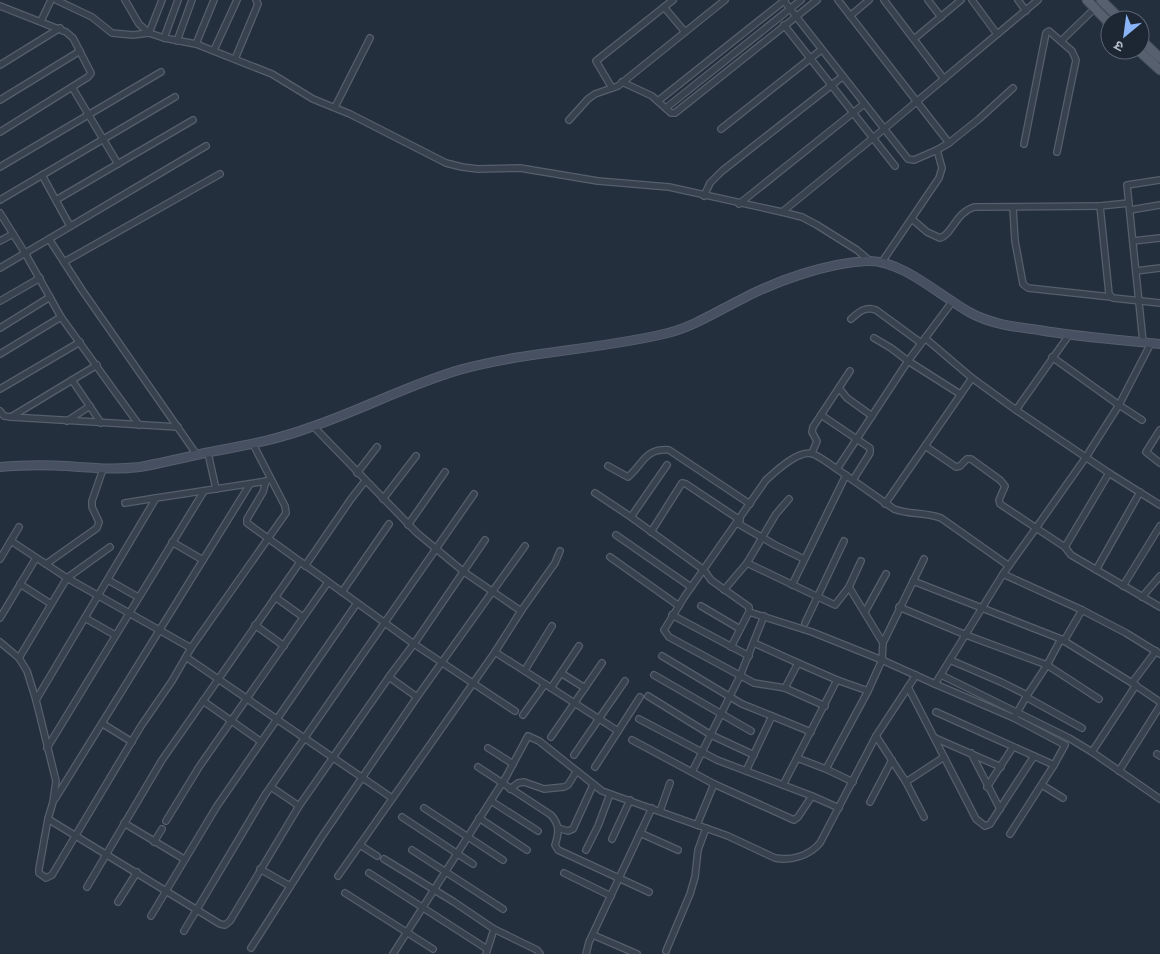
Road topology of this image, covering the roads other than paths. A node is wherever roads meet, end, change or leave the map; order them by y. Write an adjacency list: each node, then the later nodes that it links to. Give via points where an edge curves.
1 (6, 0): 27 (street)
2 (51, 0): 38 (street)
3 (56, 0): 28 (street)
4 (75, 0): 28 (street)
5 (125, 0): 42 (street, via 139,24)
6 (162, 0): 42 (street)
7 (178, 0): 44 (street)
8 (192, 0): 47 (street)
9 (214, 0): 49 (street)
10 (237, 0): 51 (street)
11 (256, 0): 55 (street, via 258,4)
12 (673, 0): 29 (street)
13 (725, 0): 41 (street)
14 (801, 0): 31 (street)
15 (816, 0): 35 (street)
16 (838, 0): 36 (street)
17 (869, 0): 36 (street)
18 (884, 0): 46 (street)
19 (928, 0): 37 (street)
20 (961, 0): 37 (street)
21 (972, 0): 43 (street)
22 (1018, 0): 33 (street)
23 (1038, 0): 33 (street)
24 (1087, 0): 30 (main road)
25 (1100, 0): 32 (main road)
26 (784, 1): 31 (street); 68 (street)
27 (1, 7): 38 (street)
28 (72, 7): 42 (street, via 92,17 112,33 133,36)
29 (664, 7): 41 (street); 64 (street, via 596,61)
30 (1094, 8): 34 (main road); 48 (street)
31 (790, 9): 35 (street); 72 (street)
32 (1110, 10)
33 (1026, 11): 43 (street)
34 (1100, 14)
35 (795, 16): 39 (street); 52 (street)
36 (850, 16): 69 (street)
37 (941, 17): 46 (street)
38 (41, 21): 40 (street)
39 (784, 25): 56 (street); 72 (street, via 675,113)
40 (60, 28): 53 (street, via 73,38); 57 (street)
41 (685, 32): 61 (street)
42 (149, 33): 44 (street)
43 (997, 34): 60 (street)
44 (164, 38): 47 (street)
45 (370, 38): 71 (street)
46 (914, 39): 60 (street)
47 (177, 41): 49 (street)
48 (1061, 41): 83 (street, via 1052,32 1046,33); 86 (street, via 1076,60)
49 (196, 44): 51 (street)
50 (1150, 48): 54 (main road)
51 (214, 50): 55 (street)
52 (821, 50): 56 (street); 59 (street)
53 (80, 51): 63 (street, via 91,73); 67 (street)
54 (1160, 58)
55 (235, 59): 71 (street)
56 (811, 59): 62 (street); 77 (street)
57 (0, 65)
58 (161, 72): 74 (street)
59 (842, 77): 62 (street); 70 (street)
60 (944, 79): 69 (street)
61 (622, 82): 64 (street); 68 (street)
62 (832, 85): 73 (street); 93 (street, via 722,171 710,183)
63 (72, 87): 74 (street); 79 (street)
64 (612, 88): 76 (street, via 588,99)
65 (1013, 88): 82 (street)
66 (175, 97): 81 (street)
67 (0, 100)
68 (658, 101): 72 (street)
69 (917, 102): 78 (street); 82 (street)
70 (864, 104): 73 (street); 78 (street)
71 (335, 107): 93 (street, via 446,163 462,167 520,168 598,182 669,188)
72 (666, 108)
73 (853, 113): 80 (street); 97 (street)
74 (89, 114): 81 (street); 89 (street)
75 (193, 120): 87 (street)
76 (569, 120)
77 (721, 129)
78 (884, 129): 80 (street); 85 (street, via 910,161)
79 (0, 132)
80 (874, 138): 88 (street); 102 (street)
81 (103, 139): 87 (street); 91 (street)
82 (949, 143): 85 (street)
83 (1024, 144)
84 (206, 146): 105 (street)
85 (937, 150): 104 (street, via 942,173)
86 (1057, 152)
87 (118, 164): 95 (street)
88 (895, 166)
89 (0, 167)
90 (220, 174): 113 (street)
91 (42, 175): 94 (street); 95 (street)
92 (1160, 180): 96 (street, via 1127,185)
93 (704, 196): 97 (street)
94 (0, 200)
95 (56, 200): 105 (street)
96 (1129, 203): 99 (street); 101 (street)
97 (738, 204): 102 (street)
98 (1160, 205): 101 (street)
99 (1100, 206): 100 (street); 120 (street)
100 (1013, 208): 104 (street, via 966,210 940,238); 120 (street, via 1023,284 1028,288)
101 (1130, 210): 110 (street)
102 (782, 212): 112 (street, via 817,225)
103 (0, 215): 106 (street)
104 (912, 219): 114 (street)
105 (70, 226): 108 (street)
106 (13, 234): 109 (street); 111 (street)
107 (1160, 238): 110 (street)
108 (48, 239): 111 (street); 113 (street)
109 (0, 241)
110 (1133, 241): 117 (street)
111 (25, 253): 115 (street); 118 (street)
112 (870, 261): 114 (main road); 155 (main road, via 846,264 763,288 693,325 672,332 534,354 457,371)
113 (64, 262): 156 (street)
114 (882, 262): 123 (main road)
115 (0, 268)
116 (1160, 268): 117 (street)
117 (1136, 271): 122 (street)
118 (40, 278): 119 (street); 121 (street)
119 (50, 297): 125 (street); 127 (street)
120 (1110, 297): 122 (street)
121 (0, 301)
122 (1139, 301): 124 (street); 132 (street)
123 (952, 302): 128 (main road, via 985,320); 130 (street)
124 (1160, 303)
125 (61, 317): 131 (street); 134 (street)
126 (851, 319): 130 (street, via 870,308)
127 (0, 328)
128 (1069, 335): 132 (main road); 135 (street)
129 (874, 338): 136 (street)
130 (923, 341): 136 (street); 139 (street)
131 (80, 342): 137 (street); 142 (street)
132 (1147, 343): 133 (main road); 144 (street)
133 (1160, 344)
134 (0, 354)
135 (1052, 357): 144 (street); 146 (street)
136 (908, 361): 143 (street); 149 (street)
137 (97, 365): 140 (street); 154 (street)
138 (850, 371): 141 (street)
139 (972, 378): 143 (street); 146 (street)
140 (72, 380): 145 (street); 150 (street)
141 (839, 388): 148 (street); 149 (street)
142 (0, 389)
143 (960, 394): 160 (street)
144 (1119, 405): 151 (street); 166 (street)
145 (90, 406): 152 (street); 153 (street)
146 (1016, 410): 166 (street)
147 (0, 411): 150 (street)
148 (821, 415): 158 (street); 163 (street, via 812,430 817,441)
149 (872, 416): 158 (street)
150 (11, 417): 152 (street)
151 (1142, 420)
152 (67, 421): 153 (street)
153 (101, 423): 154 (street)
154 (139, 425): 156 (street)
155 (314, 426): 159 (main road); 174 (street)
156 (178, 427): 164 (street)
157 (1160, 430): 167 (street, via 1146,452)
158 (857, 438): 172 (street); 178 (street, via 871,450)
159 (253, 444): 162 (main road); 177 (street)
160 (925, 446): 191 (street); 199 (street, via 956,467 971,459 1000,480 1005,486 1000,504)
161 (377, 447): 174 (street)
162 (208, 453): 164 (main road); 181 (street)
163 (812, 453): 172 (street); 190 (street, via 804,453 775,471)
164 (197, 455): 171 (main road, via 138,467)
165 (416, 456): 188 (street)
166 (1086, 456): 175 (street); 199 (street)
167 (1160, 463)
168 (667, 465): 193 (street)
169 (608, 466): 190 (street, via 628,477 650,454 661,449 669,450)
170 (0, 467): 171 (main road, via 30,465)
171 (103, 469): 221 (street, via 92,501 99,522 97,528)
172 (837, 469): 176 (street)
173 (446, 472): 196 (street)
174 (357, 473): 179 (street)
175 (1109, 473): 183 (street); 210 (street)
176 (846, 475): 178 (street); 216 (street)
177 (269, 480): 180 (street); 203 (street, via 286,513); 203 (street, via 246,521)
178 (853, 480): 191 (street)
179 (365, 481): 188 (street); 222 (street)
180 (250, 484): 181 (street); 218 (street)
181 (216, 489): 182 (street)
182 (204, 491): 186 (street); 207 (street)
183 (1140, 492): 192 (street); 225 (street)
184 (595, 493): 193 (street)
185 (474, 494): 211 (street)
186 (156, 498): 189 (street); 231 (street)
187 (789, 498): 202 (street)
188 (383, 500): 196 (street)
189 (125, 503)
190 (750, 504): 194 (street)
191 (885, 504): 223 (street, via 902,513 941,518)
192 (1160, 505)
193 (631, 517): 200 (street)
194 (739, 522): 200 (street, via 682,483); 202 (street); 224 (street)
195 (389, 524): 241 (street)
196 (408, 525): 211 (street)
197 (1160, 526): 236 (street)
198 (19, 527): 205 (street)
199 (1036, 528): 210 (street); 223 (street)
200 (652, 532): 224 (street)
201 (616, 535): 237 (street)
202 (762, 538): 216 (street); 220 (street)
203 (268, 540): 222 (street); 280 (street)
204 (485, 540): 226 (street)
205 (11, 541): 214 (street); 215 (street)
206 (844, 541): 245 (street)
207 (172, 542): 218 (street); 243 (street)
208 (525, 546): 240 (street)
209 (110, 547): 230 (street)
210 (1065, 547): 225 (street, via 1071,555)
211 (436, 550): 226 (street); 264 (street)
212 (560, 551): 255 (street)
213 (610, 557): 249 (street)
214 (36, 558): 221 (street); 234 (street)
215 (0, 559)
216 (804, 559): 235 (street)
217 (924, 559): 232 (street)
218 (203, 560): 269 (street)
219 (861, 561): 238 (street)
220 (747, 563): 235 (street); 239 (street)
221 (46, 564): 230 (street)
222 (302, 564): 233 (street); 244 (street)
223 (1009, 566): 228 (street)
224 (704, 570): 237 (street); 239 (street)
225 (1096, 570): 236 (street)
226 (464, 572): 240 (street); 276 (street)
227 (886, 574): 258 (street)
228 (1002, 574): 253 (street); 254 (street)
229 (1160, 576): 246 (street)
230 (68, 578): 242 (street); 248 (street)
231 (108, 580): 242 (street); 243 (street)
232 (913, 581): 251 (street); 253 (street)
233 (328, 582): 241 (street); 261 (street)
234 (20, 584): 248 (street); 262 (street)
235 (792, 585): 245 (street)
236 (1124, 586): 246 (street)
237 (691, 587): 249 (street)
238 (849, 587): 245 (street, via 835,605); 258 (street)
239 (724, 590): 257 (street, via 748,606)
240 (492, 591): 255 (street); 289 (street)
241 (342, 592): 247 (street)
242 (99, 594): 256 (street); 263 (street)
243 (138, 597): 256 (street)
244 (275, 597): 261 (street); 266 (street)
245 (817, 597): 265 (street)
246 (1142, 597): 252 (street)
247 (357, 603): 264 (street); 330 (street)
248 (51, 604): 286 (street)
249 (679, 606): 259 (street)
250 (701, 606): 268 (street)
251 (899, 607): 271 (street); 274 (street)
252 (1160, 607)
253 (982, 608): 271 (street); 272 (street)
254 (1082, 610): 272 (street); 282 (street)
255 (521, 611): 281 (street)
256 (130, 612): 269 (street); 270 (street)
257 (749, 612): 260 (street); 268 (street)
258 (865, 612): 274 (street)
259 (672, 615): 279 (street); 298 (street, via 664,630 669,637)
260 (764, 616): 275 (street); 287 (street)
261 (303, 617): 277 (street)
262 (0, 618)
263 (85, 618): 270 (street); 319 (street)
264 (385, 623): 276 (street); 345 (street)
265 (805, 623)
266 (256, 625): 277 (street); 300 (street)
267 (552, 626): 293 (street)
268 (740, 629): 279 (street)
269 (160, 630): 280 (street); 335 (street)
270 (115, 635): 351 (street)
271 (966, 635): 288 (street); 292 (street)
272 (1062, 640): 292 (street); 306 (street)
273 (0, 642): 286 (street)
274 (883, 642): 287 (street)
275 (754, 643): 284 (street); 291 (street)
276 (414, 644): 289 (street); 299 (street)
277 (284, 646): 316 (street)
278 (579, 646): 294 (street)
279 (731, 647): 284 (street)
280 (192, 648): 285 (street)
281 (495, 652): 293 (street); 303 (street)
282 (1158, 652): 306 (street)
283 (662, 656): 315 (street)
284 (748, 656): 298 (street)
285 (186, 657): 300 (street); 348 (street)
286 (19, 658): 319 (street, via 27,671)
287 (882, 660): 297 (street); 311 (street)
288 (950, 660): 295 (street); 313 (street)
289 (442, 663): 303 (street); 314 (street)
290 (602, 663): 309 (street)
291 (798, 663): 301 (street); 310 (street)
292 (1047, 665): 313 (street); 318 (street)
293 (524, 670): 304 (street)
294 (561, 673): 308 (street); 309 (street)
295 (941, 674): 305 (street); 326 (street)
296 (654, 675): 327 (street)
297 (916, 675): 305 (street); 307 (street)
298 (740, 676): 310 (street, via 758,684); 315 (street)
299 (389, 677): 314 (street); 360 (street)
300 (219, 678): 316 (street); 320 (street)
301 (837, 680): 311 (street); 323 (street)
302 (625, 681): 332 (street)
303 (473, 683): 324 (street); 387 (street)
304 (545, 684): 308 (street); 328 (street)
305 (935, 684): 331 (street)
306 (1134, 684): 322 (street); 354 (street)
307 (908, 687): 341 (street); 343 (street)
308 (551, 688): 321 (street)
309 (585, 688): 321 (street)
310 (786, 688): 323 (street)
311 (868, 691): 368 (street)
312 (648, 696): 340 (street)
313 (1027, 696): 326 (street); 336 (street)
314 (418, 697): 373 (street)
315 (730, 697): 327 (street); 329 (street)
316 (248, 698): 330 (street); 334 (street)
317 (640, 698): 337 (street)
318 (1099, 699)
319 (36, 700): 351 (street)
320 (203, 701): 334 (street); 405 (street)
321 (575, 703): 332 (street); 342 (street)
322 (1160, 704): 370 (street)
323 (824, 706): 339 (street)
324 (514, 711)
325 (936, 712): 350 (street)
326 (1018, 712): 331 (street); 344 (street)
327 (722, 714): 338 (street); 340 (street)
328 (523, 715)
329 (772, 716): 339 (street); 357 (street)
330 (276, 718): 345 (street); 347 (street)
331 (1014, 718): 349 (street)
332 (599, 719): 337 (street); 356 (street)
333 (638, 719): 353 (street)
334 (231, 721): 347 (street); 404 (street)
335 (103, 724): 348 (street); 392 (street)
336 (1082, 728)
337 (618, 731): 366 (street)
338 (751, 731)
339 (811, 732): 361 (street)
340 (711, 735): 353 (street); 357 (street)
341 (876, 736): 362 (street); 374 (street)
342 (551, 737)
343 (935, 738): 355 (street); 359 (street)
344 (1069, 738): 349 (street); 354 (street)
345 (305, 739): 360 (street); 382 (street)
346 (632, 740): 372 (street)
347 (260, 741): 425 (street)
348 (132, 742): 413 (street)
349 (1065, 745): 364 (street)
350 (1013, 747): 358 (street); 367 (street)
351 (47, 748): 392 (street, via 55,772)
352 (488, 748): 363 (street)
353 (701, 752): 369 (street); 372 (street)
354 (1092, 752): 370 (street)
355 (971, 753): 367 (street); 383 (street)
356 (574, 755)
357 (754, 755): 369 (street)
358 (1034, 756): 364 (street); 398 (street)
359 (944, 757): 375 (street); 398 (street, via 979,823 988,826)
360 (333, 758): 373 (street); 394 (street)
361 (797, 758): 368 (street); 380 (street)
362 (892, 760): 375 (street); 393 (street)
363 (513, 764): 371 (street, via 525,738 530,736); 376 (street)
364 (1054, 765): 381 (street)
365 (478, 767): 376 (street)
366 (594, 767)
367 (1001, 767): 383 (street)
368 (826, 769): 374 (street)
369 (746, 771): 380 (street)
370 (1119, 771): 389 (street)
371 (576, 772): 379 (street); 384 (street, via 564,787 544,789 524,782)
372 (692, 772): 378 (street)
373 (363, 779): 387 (street); 436 (street)
374 (852, 782): 397 (street)
375 (906, 782): 401 (street)
376 (502, 784): 384 (street); 391 (street)
377 (670, 784): 399 (street)
378 (714, 784): 386 (street, via 794,820); 406 (street)
379 (593, 785): 385 (street); 407 (street, via 572,829)
380 (783, 785): 386 (street)
381 (1042, 785): 388 (street); 412 (street)
382 (271, 787): 394 (street); 446 (street)
383 (987, 787): 398 (street)
384 (510, 789): 407 (street, via 551,816)
385 (610, 794): 390 (street); 420 (street)
386 (812, 796): 397 (street)
387 (392, 798): 417 (street)
388 (1063, 798)
389 (1160, 799)
390 (630, 800): 396 (street); 415 (street)
391 (491, 801): 402 (street); 410 (street)
392 (53, 802): 403 (street)
393 (870, 802)
394 (299, 806): 429 (street)
395 (424, 808): 414 (street)
396 (652, 808): 399 (street); 411 (street)
397 (839, 808): 408 (street, via 817,846 790,859 775,858)
398 (1000, 809)
399 (660, 811): 406 (street)
400 (402, 817): 422 (street)
401 (924, 817)
402 (480, 818): 414 (street); 419 (street)
403 (48, 819): 413 (street); 413 (street, via 39,869 46,878 52,875)
404 (166, 821)
405 (124, 823): 416 (street); 423 (street)
406 (697, 825): 408 (street)
407 (558, 828): 435 (street, via 555,845 558,850)
408 (706, 828): 454 (street, via 698,850 690,894)
409 (162, 829): 416 (street)
410 (538, 831)
411 (640, 833): 421 (street); 435 (street)
412 (1010, 834)
413 (77, 836): 423 (street)
414 (468, 836): 422 (street); 427 (street)
415 (612, 839)
416 (154, 842): 425 (street)
417 (360, 845): 424 (street); 434 (street)
418 (412, 850): 431 (street)
419 (527, 850)
420 (586, 850)
421 (678, 850)
422 (456, 853): 428 (street); 431 (street)
423 (106, 854): 430 (street); 437 (street)
424 (377, 856)
425 (184, 859): 439 (street)
426 (384, 859): 438 (street)
427 (504, 860)
428 (473, 864)
429 (260, 869): 436 (street); 446 (street, via 228,924 220,924)
430 (137, 872): 439 (street); 443 (street)
431 (444, 872): 438 (street); 445 (street)
432 (369, 873): 444 (street)
433 (564, 873): 442 (street)
434 (338, 876)
435 (619, 878): 440 (street); 442 (street)
436 (290, 886): 452 (street)
437 (87, 887)
438 (433, 890): 444 (street); 448 (street)
439 (166, 891): 446 (street); 447 (street)
440 (649, 892)
441 (345, 893): 450 (street)
442 (611, 896): 451 (street)
443 (118, 902)
444 (422, 908): 450 (street); 455 (street)
445 (504, 909)
446 (196, 910): 449 (street)
447 (152, 916)
448 (494, 929): 455 (street); 457 (street)
449 (184, 931)
450 (406, 932): 453 (street); 456 (street)
451 (593, 935): 458 (street); 459 (street)
452 (251, 948)
453 (433, 949)
454 (666, 951)
455 (486, 952)
456 (394, 953)
457 (540, 954)
458 (586, 954)
459 (637, 954)

